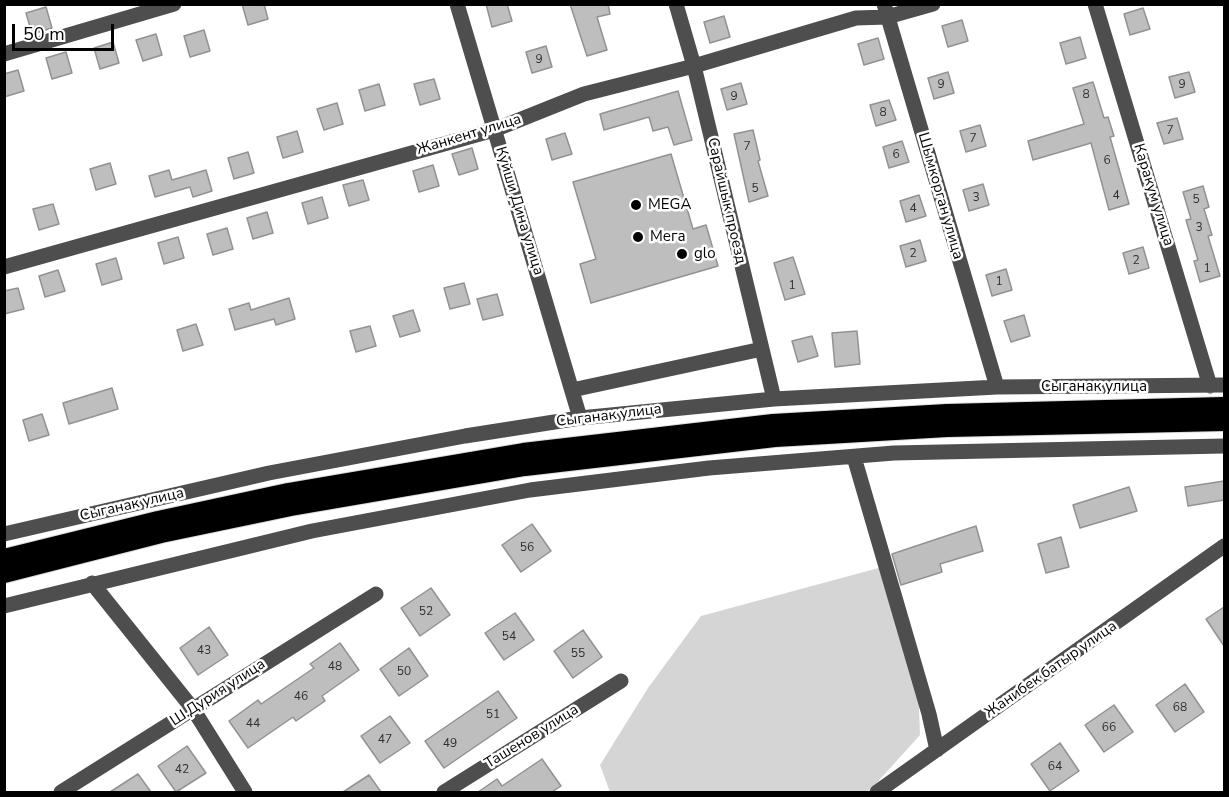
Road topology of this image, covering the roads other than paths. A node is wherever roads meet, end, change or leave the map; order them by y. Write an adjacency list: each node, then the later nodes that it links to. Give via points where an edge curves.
1 (174, 4): 7 (street)
2 (457, 4): 9 (street, Куйши Дина улица)
3 (676, 4): 8 (street, Сарайшык проезд)
4 (933, 4): 6 (street, Жанкент улица)
5 (1095, 4): 12 (street, Каракум улица)
6 (886, 11): 8 (street, Жанкент улица); 13 (street, Шымкорган улица)
7 (4, 54)
8 (694, 66): 9 (street, Жанкент улица, via 584,94); 11 (street, Сарайшык проезд)
9 (494, 130): 10 (street, Жанкент улица); 14 (street, Куйши Дина улица)
10 (4, 267)
11 (762, 349): 14 (street); 15 (street, Сарайшык проезд)
12 (1217, 385): 13 (street, Сыганак улица)
13 (997, 387): 15 (street, Сыганак улица)
14 (572, 390): 17 (street, Куйши Дина улица)
15 (774, 399): 17 (street, Сыганак улица)
16 (1224, 406): 23 (highway, via 947,413 773,423 523,452 288,492)
17 (580, 418): 21 (street, Сыганак улица, via 270,473)
18 (1224, 422): 24 (highway, via 947,428 775,438 525,467 291,507 161,534)
19 (1224, 446): 20 (street)
20 (854, 457): 25 (street, via 709,468 530,490 312,531); 30 (street)
21 (4, 534)
22 (1224, 546): 30 (street, Жанибек батыр улица)
23 (4, 558)
24 (4, 574)
25 (92, 583): 27 (street); 29 (street)
26 (376, 594): 29 (street, Ш.Дурия улица)
27 (4, 606)
28 (621, 681): 33 (street, Ташенов улица)
29 (193, 709): 31 (street, Ш.Дурия улица); 32 (street)
30 (937, 750): 34 (street, Жанибек батыр улица)
31 (61, 792)
32 (245, 792)
33 (444, 792)
34 (877, 792)

